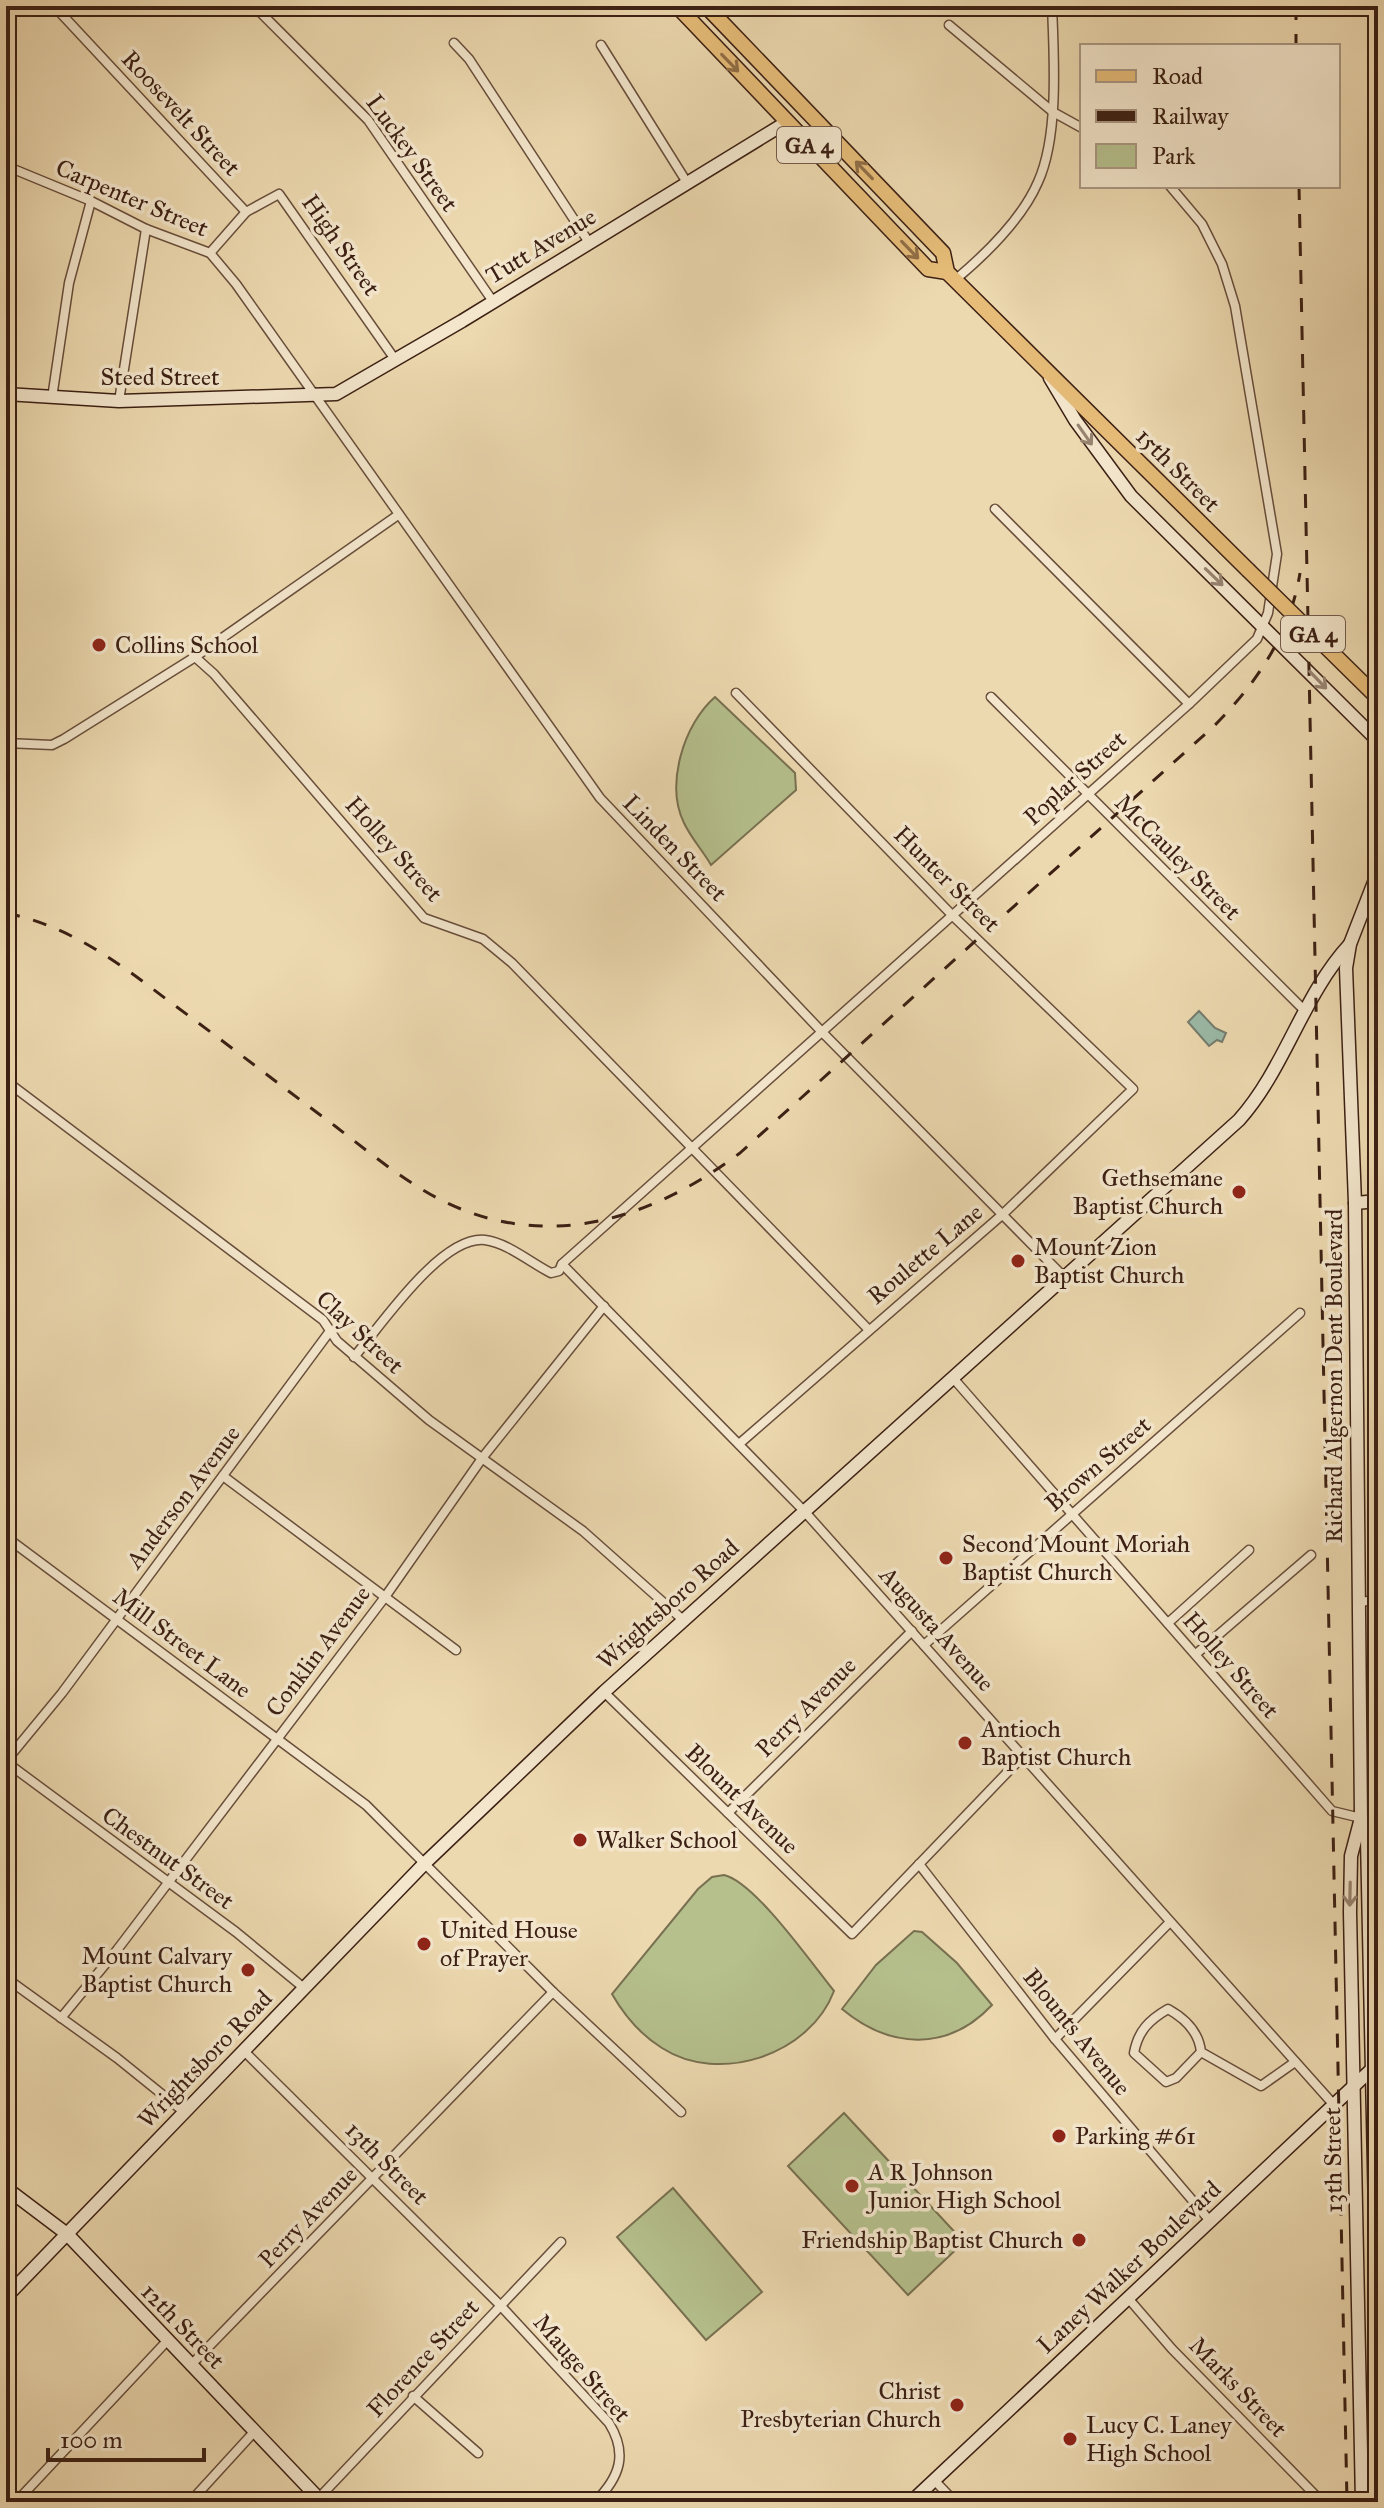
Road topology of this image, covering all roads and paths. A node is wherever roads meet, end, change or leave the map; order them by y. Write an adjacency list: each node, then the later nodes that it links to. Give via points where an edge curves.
1 (54, 6): 16 (street, Roosevelt Street)
2 (254, 6): 21 (street, Luckey Street, via 368,120)
3 (677, 6): 10 (main road, 15th Street / GA 4, one-way to 10)
4 (706, 6): 20 (main road, 15th Street / GA 4, one-way to 4, via 943,253)
5 (1052, 6): 9 (street)
6 (949, 25): 9 (street)
7 (454, 43): 18 (street)
8 (601, 45): 13 (street)
9 (1053, 112): 11 (street); 20 (street, via 1039,181 987,251)
10 (787, 122): 13 (street, Tutt Avenue); 20 (main road, 15th Street / GA 4, one-way to 20, via 928,269)
11 (1080, 127)
12 (6, 166): 15 (street, Carpenter Street)
13 (686, 181): 18 (street, Tutt Avenue)
14 (1172, 188): 30 (street, Poplar Street, via 1202,224 1235,306 1275,530 1276,570)
15 (91, 201): 17 (street, Carpenter Street); 26 (street, via 69,283)
16 (246, 212): 19 (street, High Street); 22 (street, High Street, via 279,194)
17 (146, 229): 19 (street, Carpenter Street); 27 (street)
18 (590, 244): 21 (street, Tutt Avenue)
19 (210, 253): 25 (street, Carpenter Street)
20 (951, 276): 23 (main road, 15th Street / GA 4)
21 (492, 300): 22 (street, Tutt Avenue)
22 (394, 358): 25 (street, Tutt Avenue, via 336,394)
23 (1044, 369): 30 (street, one-way to 30, via 1131,496); 34 (main road, 15th Street / GA 4, bridge)
24 (6, 394): 26 (street, Steed Street)
25 (314, 397): 27 (street, Steed Street); 29 (street, Linden Street)
26 (52, 398): 27 (street, Steed Street)
27 (119, 401)
28 (995, 509): 35 (street)
29 (398, 515): 31 (street); 43 (street, Linden Street, via 600,798)
30 (1264, 625): 35 (street, Poplar Street, via 1257,639); 36 (street, one-way to 36)
31 (195, 657): 37 (street, via 52,745); 46 (street, Holley Street, via 424,918 483,939 512,963)
32 (736, 693): 40 (street, Hunter Street)
33 (991, 697): 38 (street, McCauley Street)
34 (1378, 698)
35 (1189, 704): 38 (street, Poplar Street)
36 (1378, 741)
37 (6, 743)
38 (1086, 794): 40 (street, Poplar Street); 42 (street, McCauley Street)
39 (1378, 872): 41 (street, Wrightsboro Road)
40 (953, 916): 43 (street, Poplar Street); 45 (street, Hunter Street)
41 (1352, 939): 42 (street, Wrightsboro Road, via 1329,966); 48 (street, Richard Algernon Dent Boulevard, via 1346,968)
42 (1305, 1011): 51 (street, Wrightsboro Road, via 1276,1072 1239,1120)
43 (822, 1032): 46 (street, Poplar Street); 49 (street, Linden Street)
44 (6, 1081): 55 (street, Clay Street, via 323,1320)
45 (1133, 1089): 49 (street, Roulette Lane)
46 (691, 1149): 50 (street, Poplar Street); 54 (street, Holley Street)
47 (1378, 1201): 48 (street)
48 (1355, 1203): 68 (street, Richard Algernon Dent Boulevard)
49 (1003, 1214): 51 (street, Linden Street); 54 (street, Roulette Lane)
50 (562, 1264): 52 (street, Augusta Avenue); 56 (street, via 551,1273 484,1240 465,1244 431,1266)
51 (1065, 1278): 57 (street, Wrightsboro Road)
52 (604, 1306): 58 (street, Augusta Avenue); 59 (street, Conklin Avenue)
53 (1300, 1313): 62 (street, Brown Street)
54 (868, 1329): 58 (street, Roulette Lane)
55 (330, 1331): 56 (street, Clay Street); 60 (street, Anderson Avenue)
56 (354, 1357): 59 (street, Clay Street)
57 (953, 1378): 61 (street, Wrightsboro Road); 62 (street, Holley Street)
58 (739, 1444): 61 (street, Augusta Avenue)
59 (483, 1457): 66 (street, Conklin Avenue); 70 (street, Clay Street, via 583,1531)
60 (223, 1476): 66 (street); 69 (street, Anderson Avenue)
61 (805, 1512): 70 (street, Wrightsboro Road); 72 (street, Augusta Avenue)
62 (1072, 1513): 71 (street, Holley Street); 73 (street, Brown Street)
63 (6, 1537): 69 (street, Mill Street Lane)
64 (1249, 1550): 71 (street)
65 (1311, 1555): 75 (street)
66 (385, 1597): 74 (street); 77 (street, Conklin Avenue)
67 (1378, 1600): 68 (street)
68 (1358, 1602): 81 (street, Richard Algernon Dent Boulevard)
69 (117, 1619): 77 (street, Mill Street Lane); 79 (street, Anderson Avenue)
70 (682, 1619): 76 (street, Wrightsboro Road)
71 (1168, 1623): 75 (street, Holley Street)
72 (912, 1631): 73 (street, Augusta Avenue); 80 (street, Perry Avenue)
73 (924, 1645): 78 (street, Augusta Avenue)
74 (456, 1650)
75 (1196, 1654): 81 (street, Holley Street, via 1332,1811)
76 (604, 1692): 80 (street, Blount Avenue); 82 (street, Wrightsboro Road)
77 (278, 1739): 82 (street, Mill Street Lane, via 366,1805); 84 (street, Conklin Avenue)
78 (1023, 1756): 83 (street); 85 (street, Augusta Avenue)
79 (6, 1762): 84 (street, Chestnut Street)
80 (728, 1813): 83 (street, Blount Avenue, via 852,1934)
81 (1361, 1818): 90 (street, via 1367,1838); 96 (street, 13th Street, one-way to 96, via 1351,1856)
82 (424, 1864): 87 (street, Wrightsboro Road); 88 (street, Mill Street Lane)
83 (919, 1864): 91 (street, Blounts Avenue)
84 (167, 1883): 87 (street, Chestnut Street); 89 (street, Conklin Avenue)
85 (1169, 1923): 91 (street); 94 (street, Augusta Avenue)
86 (6, 1978): 89 (street)
87 (304, 1988): 92 (street, Wrightsboro Road)
88 (553, 1992): 99 (street, Mill Street Lane); 100 (street, Perry Avenue)
89 (61, 2018): 98 (street)
90 (1374, 2018): 95 (street)
91 (1055, 2039): 102 (street, Blounts Avenue)
92 (244, 2051): 98 (street, Wrightsboro Road); 100 (street, 13th Street)
93 (1201, 2052): 93 (street, via 1200,2037 1168,2009 1152,2018 1137,2037 1134,2053 1166,2082); 94 (street, via 1261,2086)
94 (1295, 2062): 97 (street, Augusta Avenue)
95 (1375, 2066): 96 (street, Laney Walker Boulevard); 106 (street)
96 (1354, 2087): 97 (street, Laney Walker Boulevard); 105 (street, 13th Street)
97 (1334, 2105): 102 (street, Laney Walker Boulevard)
98 (184, 2112): 103 (street, Wrightsboro Road)
99 (681, 2112)
100 (372, 2179): 109 (street, 13th Street); 112 (street, Perry Avenue)
101 (6, 2188): 103 (street, 12th Street)
102 (1210, 2221): 108 (street, Laney Walker Boulevard)
103 (67, 2234): 107 (street, Wrightsboro Road); 110 (street, 12th Street)
104 (561, 2242): 109 (street, Florence Street)
105 (1358, 2289): 106 (street); 124 (street, 13th Street)
106 (1377, 2289): 111 (street)
107 (6, 2297)
108 (1128, 2298): 116 (street, Laney Walker Boulevard); 123 (street, Marks Street)
109 (500, 2305): 113 (street, Florence Street); 120 (street, Mauge Street, via 617,2437 619,2473)
110 (167, 2341): 112 (street, 12th Street); 118 (street)
111 (1378, 2354)
112 (190, 2366): 114 (street, 12th Street)
113 (413, 2396): 115 (street); 117 (street, Florence Street)
114 (254, 2432): 117 (street, 12th Street); 119 (street)
115 (478, 2453)
116 (934, 2480): 121 (street, Laney Walker Boulevard); 122 (street)
117 (318, 2501)
118 (16, 2502)
119 (190, 2502)
120 (595, 2502)
121 (911, 2502)
122 (955, 2502)
123 (1322, 2502)
124 (1362, 2502)

